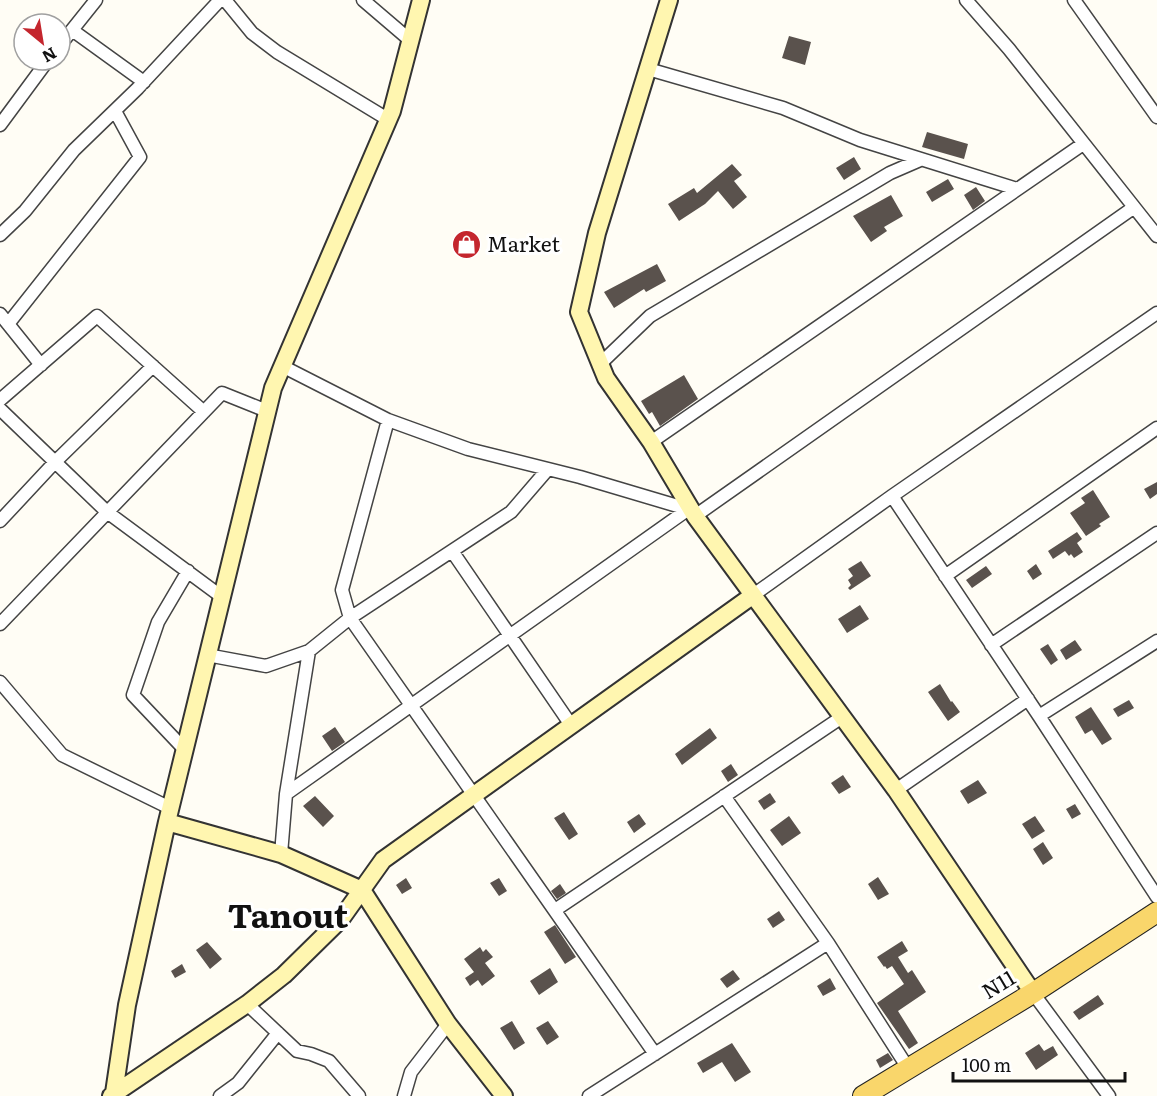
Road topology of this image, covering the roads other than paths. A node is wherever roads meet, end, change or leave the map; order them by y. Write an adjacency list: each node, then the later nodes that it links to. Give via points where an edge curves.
1 (96, 0): 9 (street)
2 (220, 0): 13 (street)
3 (225, 0): 16 (street, via 252,33 277,52)
4 (363, 0): 10 (street)
5 (421, 0): 10 (street)
6 (669, 0): 11 (street)
7 (966, 0): 18 (street)
8 (1074, 0): 15 (street)
9 (72, 30): 13 (street)
10 (411, 41): 16 (street)
11 (648, 69): 19 (street, via 783,108); 27 (street, via 597,233 579,312)
12 (39, 72): 17 (street)
13 (144, 82): 14 (street)
14 (115, 111): 22 (street, via 74,150 25,211); 25 (street, via 140,157)
15 (1157, 117)
16 (389, 120): 29 (street)
17 (0, 125)
18 (1083, 144): 20 (street); 21 (street)
19 (920, 160): 20 (street); 27 (street, via 890,173 650,316)
20 (1017, 189): 36 (street)
21 (1133, 208): 23 (street); 41 (street)
22 (0, 235)
23 (1157, 236)
24 (1157, 313): 39 (street)
25 (4, 319): 26 (street)
26 (41, 364): 28 (street, via 97,316); 30 (street)
27 (599, 365): 36 (street)
28 (153, 366): 33 (street); 37 (street)
29 (282, 366): 32 (street); 34 (street)
30 (0, 400)
31 (0, 409): 37 (street)
32 (267, 411): 33 (street, via 222,393); 48 (street)
33 (204, 412): 40 (street)
34 (388, 420): 38 (street, via 468,449); 49 (street, via 342,590)
35 (1157, 429): 46 (street)
36 (651, 442): 41 (street)
37 (55, 462): 40 (street); 42 (street)
38 (548, 469): 41 (street); 44 (street, via 511,512)
39 (892, 496): 46 (street); 47 (street)
40 (107, 512): 45 (street); 50 (street)
41 (692, 512): 47 (street); 51 (street)
42 (0, 521)
43 (1157, 533): 53 (street)
44 (452, 551): 49 (street); 51 (street)
45 (188, 571): 48 (street); 62 (street, via 158,622 133,695)
46 (945, 576): 53 (street)
47 (752, 596): 60 (street); 61 (street)
48 (222, 597): 55 (street)
49 (350, 618): 54 (street); 58 (street)
50 (0, 624)
51 (510, 636): 58 (street); 61 (street)
52 (1157, 641): 59 (street)
53 (992, 645): 57 (street)
54 (309, 651): 55 (street, via 266,666); 64 (street)
55 (207, 655): 62 (street)
56 (0, 682): 67 (street, via 62,755)
57 (1028, 699): 59 (street); 63 (street)
58 (410, 704): 64 (street); 65 (street)
59 (1039, 716): 70 (street)
60 (842, 717): 63 (street); 66 (street)
61 (571, 725): 65 (street)
62 (184, 750): 67 (street)
63 (896, 790): 74 (street)
64 (286, 794): 68 (street)
65 (473, 794): 69 (street, via 383,860); 71 (street)
66 (724, 796): 71 (street); 73 (street)
67 (169, 815): 68 (street); 80 (street, via 127,1005)
68 (280, 854): 69 (street)
69 (362, 890): 75 (street, via 341,919 284,975); 76 (street)
70 (1157, 897)
71 (555, 910): 78 (street)
72 (1157, 912): 74 (main road, N11)
73 (828, 943): 78 (street); 79 (street)
74 (1033, 993): 79 (main road, N11); 87 (street)
75 (247, 1004): 77 (street); 80 (street)
76 (448, 1024): 83 (street, via 411,1072); 84 (street)
77 (278, 1033): 81 (street, via 238,1083); 82 (street, via 297,1051 329,1061)
78 (655, 1054): 85 (street)
79 (908, 1068): 86 (main road, N11)
80 (114, 1095)
81 (220, 1096)
82 (359, 1096)
83 (404, 1096)
84 (504, 1096)
85 (589, 1096)
86 (863, 1096)
87 (1110, 1096)

